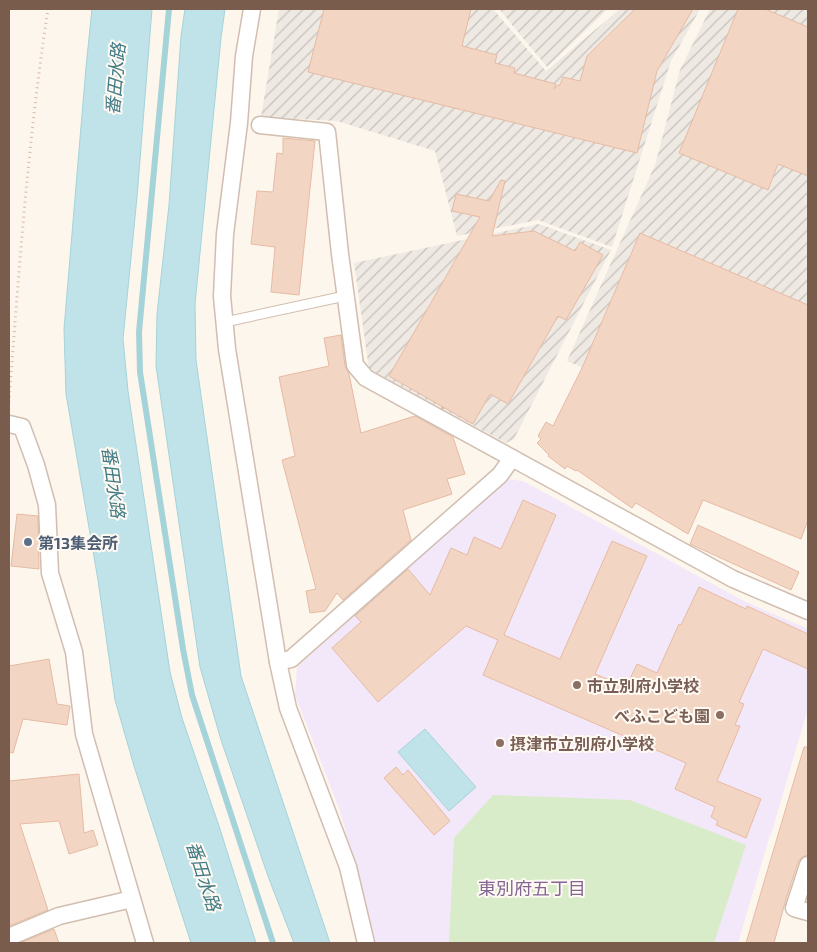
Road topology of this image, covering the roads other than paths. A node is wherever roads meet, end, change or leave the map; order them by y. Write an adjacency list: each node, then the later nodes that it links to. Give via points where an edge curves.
1 (252, 9): 4 (street, via 244,56 226,234 222,296)
2 (260, 125): 3 (street, via 326,132)
3 (345, 296): 4 (lane); 6 (street, via 355,365 366,378)
4 (225, 322): 8 (street, via 228,359)
5 (9, 424): 10 (street, via 22,428 47,505 50,573 74,652 84,734)
6 (512, 458): 7 (street, via 733,579); 8 (street, via 500,474 349,608 290,659)
7 (808, 611)
8 (278, 662): 14 (street, via 288,708 348,867)
9 (808, 865): 11 (street, via 794,908)
10 (132, 899): 12 (street, via 59,916); 13 (street)
11 (808, 912)
12 (9, 937)
13 (145, 943)
14 (366, 943)

